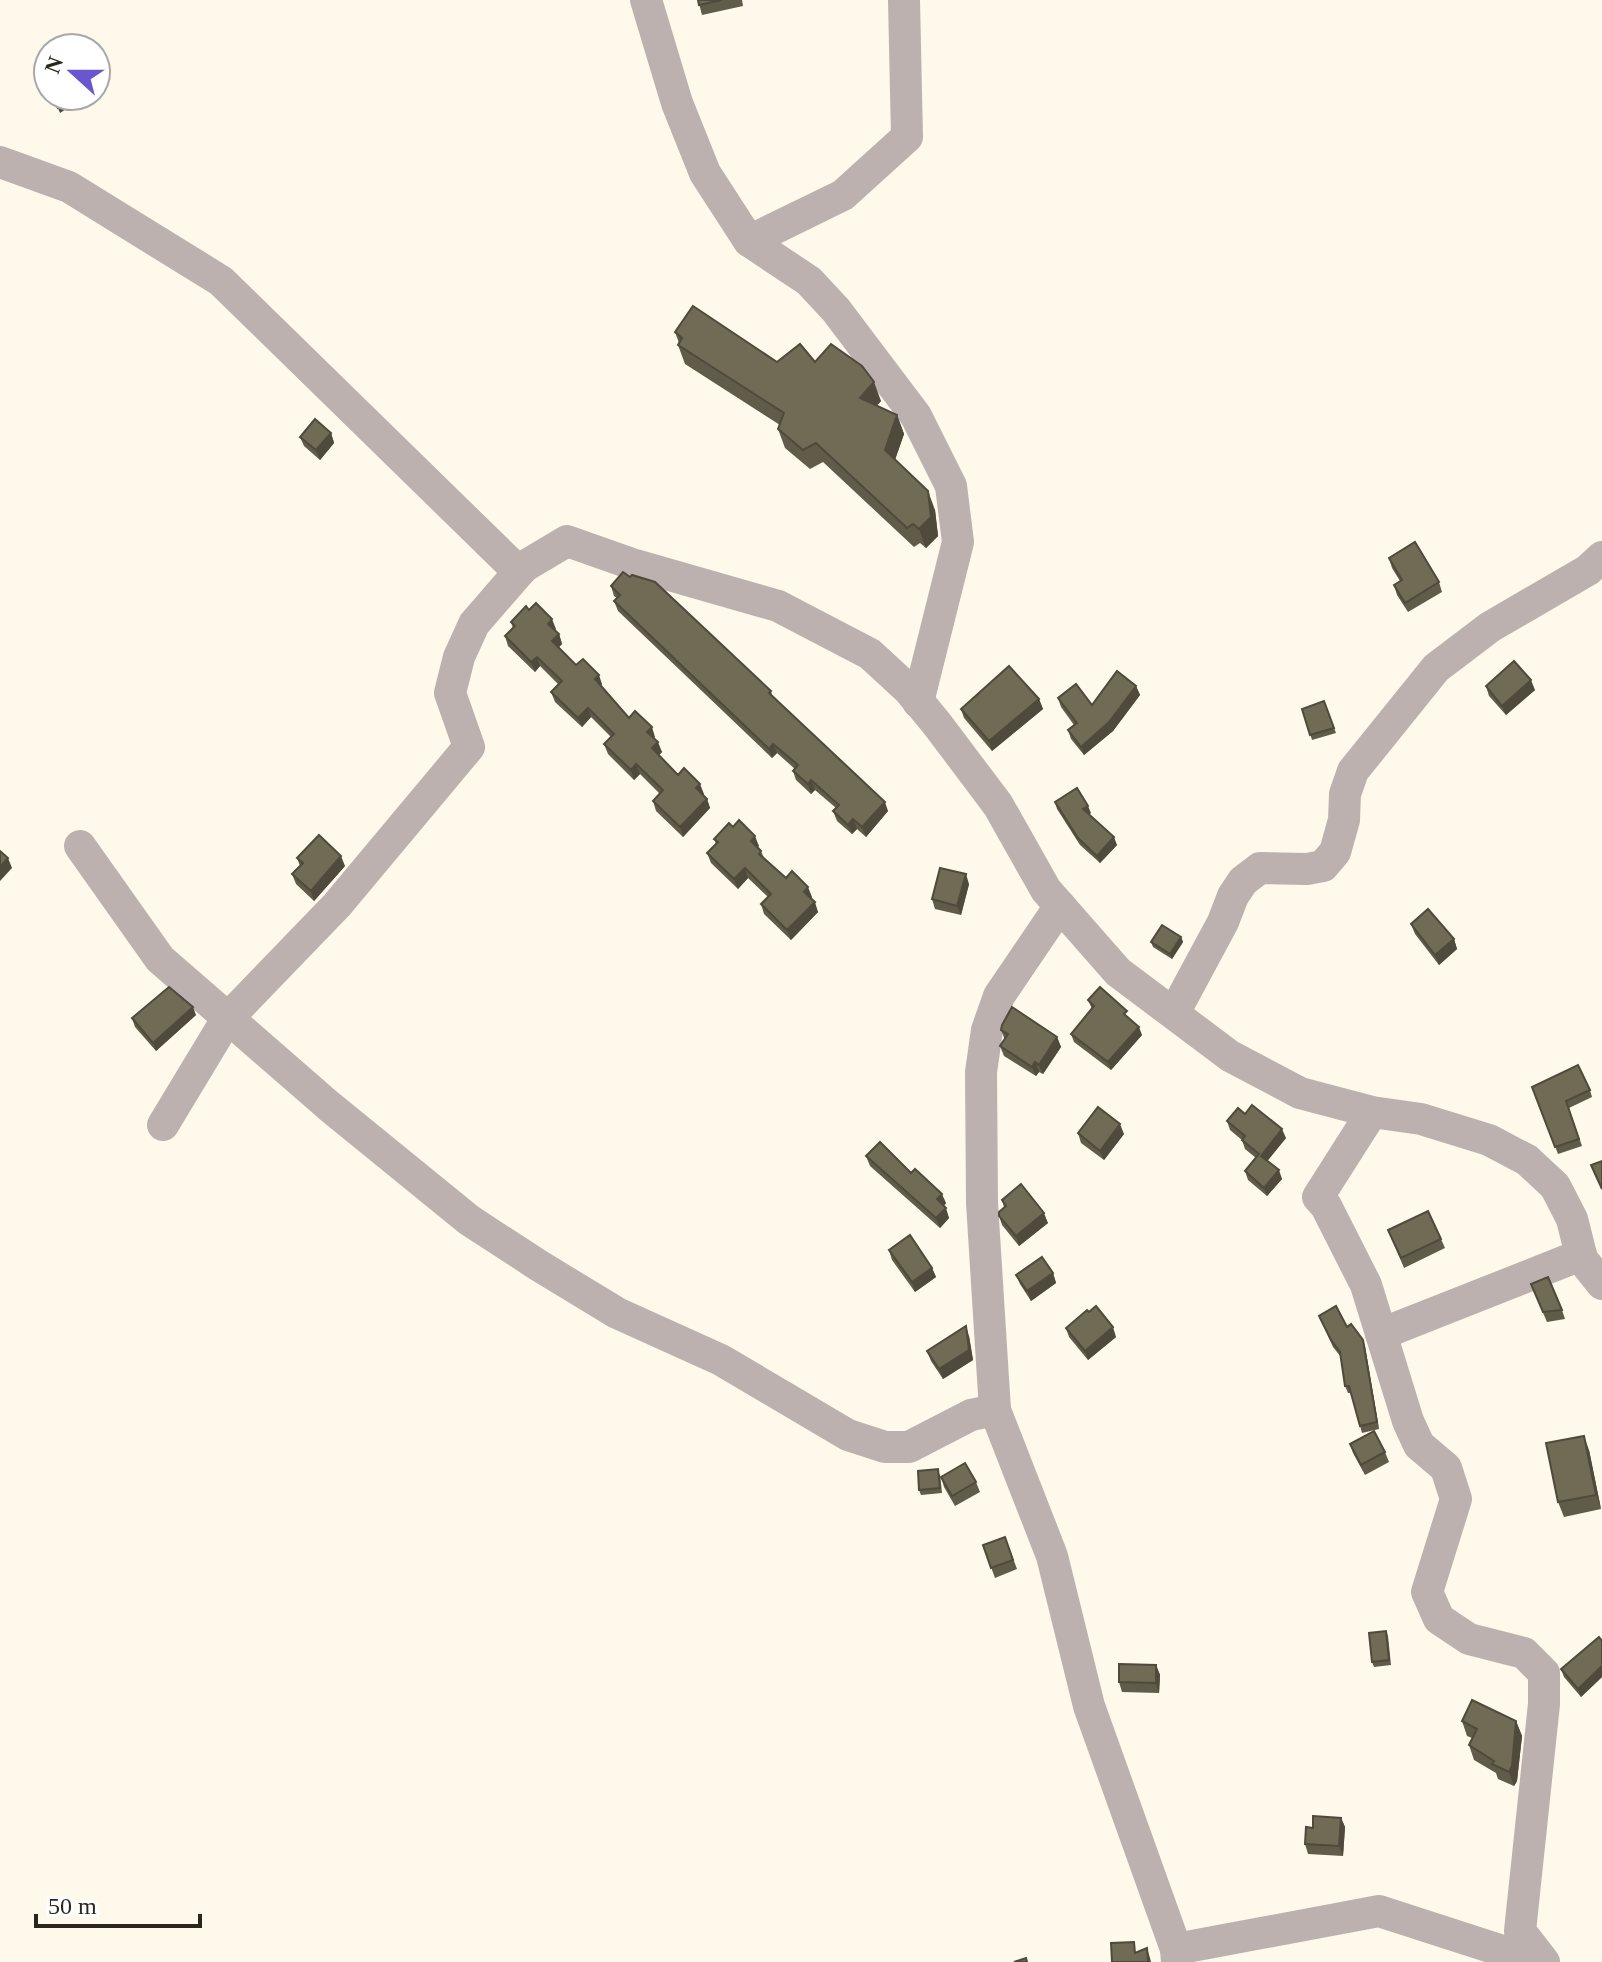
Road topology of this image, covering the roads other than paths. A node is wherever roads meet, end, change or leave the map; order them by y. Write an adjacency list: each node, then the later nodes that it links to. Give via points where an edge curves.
1 (646, 0): 4 (street, via 705,173)
2 (904, 0): 4 (street, via 907,137 843,195)
3 (0, 162): 6 (street, via 69,187 221,281)
4 (749, 241): 7 (street, via 809,281 836,310 916,416 951,486 958,542)
5 (1602, 557): 10 (street, via 1490,627 1436,668 1353,771 1335,852 1323,866 1260,868 1243,881)
6 (519, 572): 7 (street, via 567,541 778,606 870,654); 11 (street, via 474,624 459,657 450,693 469,747 337,905)
7 (918, 702): 9 (street, via 998,805)
8 (80, 846): 11 (street, via 160,959)
9 (1060, 906): 10 (street, via 1118,972); 17 (street, via 999,996 981,1072 982,1203)
10 (1174, 1013): 12 (street, via 1230,1056 1300,1093)
11 (227, 1019): 13 (street); 17 (street, via 469,1220 617,1313 721,1360 848,1435 885,1447 909,1447 971,1415)
12 (1372, 1112): 14 (street, via 1421,1119 1489,1140 1527,1160 1555,1186 1572,1219); 16 (street, via 1318,1197 1366,1285)
13 (163, 1125)
14 (1581, 1255): 15 (street); 16 (street)
15 (1602, 1284)
16 (1381, 1334): 20 (street, via 1408,1421 1419,1445 1446,1468 1456,1499 1427,1592 1439,1619 1469,1639 1524,1653 1544,1673 1520,1931)
17 (995, 1410): 18 (street, via 1052,1556 1089,1706)
18 (1176, 1956): 19 (street, via 1379,1911)
19 (1537, 1962)
20 (1544, 1962)

